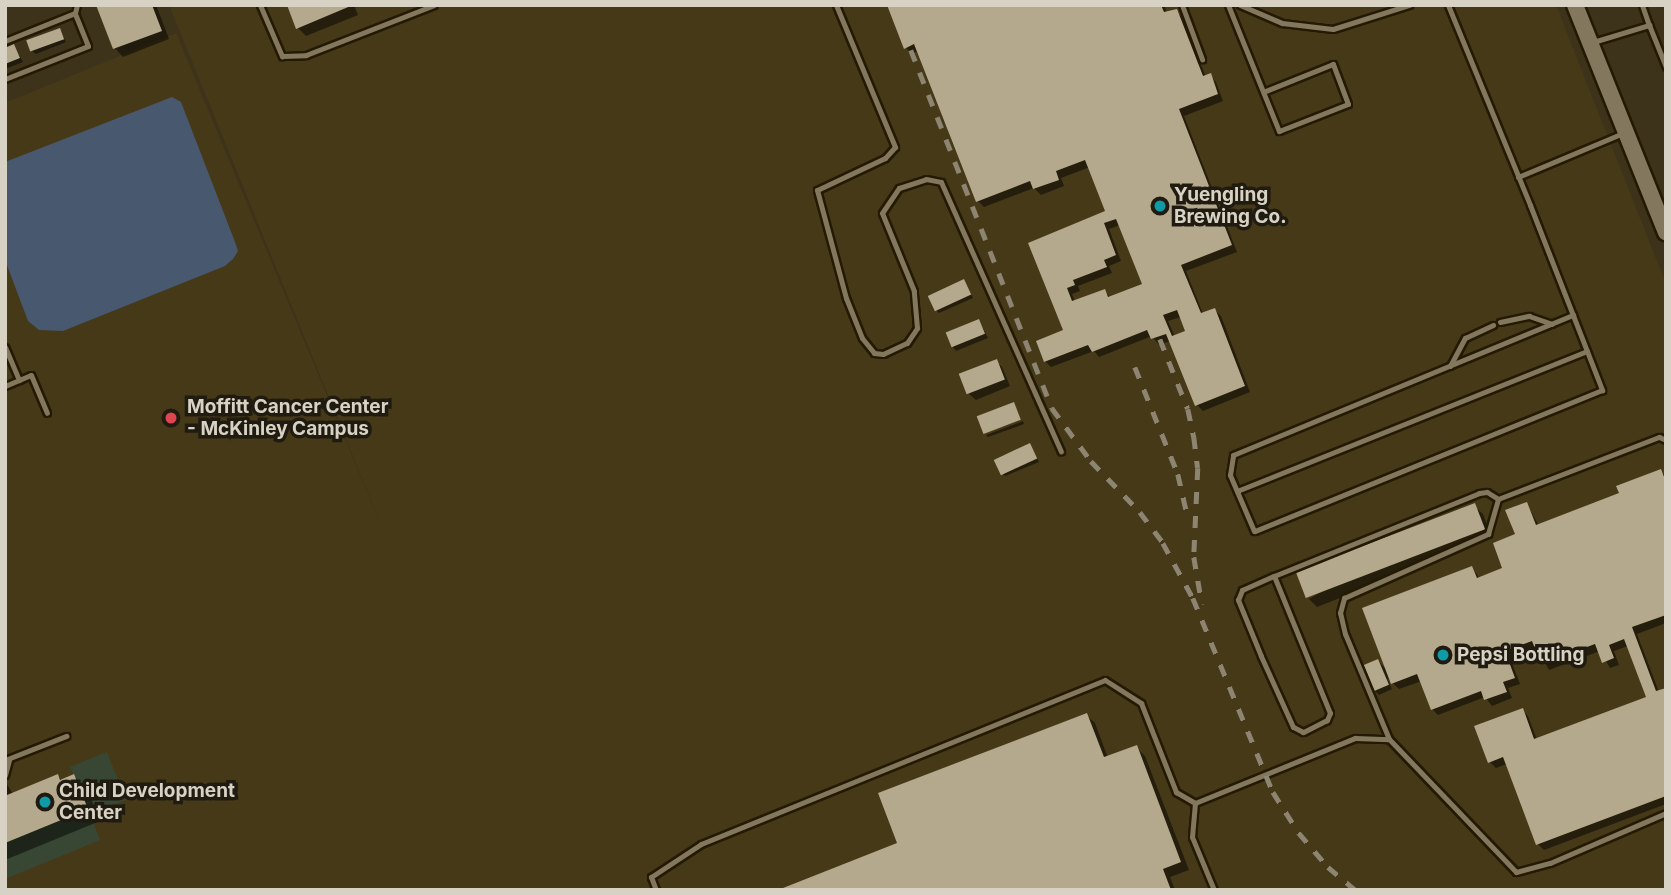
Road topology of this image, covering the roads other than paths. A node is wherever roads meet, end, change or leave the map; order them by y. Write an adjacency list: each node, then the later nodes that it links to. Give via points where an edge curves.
1 (77, 5): 12 (lane)
2 (260, 5): 3 (lane, via 282,56 306,55)
3 (434, 5)
4 (836, 5): 34 (lane, via 895,147 885,158 817,190 846,298 862,338 874,353 883,354 907,342 917,328 914,291 882,213 899,188 926,179 941,181)
5 (1182, 5): 16 (lane)
6 (1228, 5): 19 (lane)
7 (1240, 5): 8 (lane, via 1282,23 1333,29)
8 (1409, 5)
9 (1448, 5): 21 (lane)
10 (1575, 5): 15 (main road)
11 (1642, 5): 13 (lane)
12 (75, 13): 14 (lane); 18 (lane, via 88,46)
13 (1649, 25): 15 (lane); 17 (lane)
14 (5, 41)
15 (1590, 43): 20 (main road)
16 (1202, 59)
17 (1666, 67)
18 (5, 79)
19 (1263, 92): 19 (lane, via 1279,131 1348,104 1333,64)
20 (1626, 132): 21 (lane); 22 (main road)
21 (1518, 177): 23 (lane)
22 (1666, 232)
23 (1573, 315): 25 (lane); 28 (lane)
24 (1500, 322): 25 (lane, via 1529,316)
25 (1552, 324): 29 (lane)
26 (1493, 325): 29 (lane, via 1465,338)
27 (5, 346): 30 (lane)
28 (1587, 351): 35 (lane); 35 (lane, via 1602,390 1254,531)
29 (1450, 366): 35 (lane, via 1233,455 1230,475)
30 (19, 380): 31 (lane); 32 (lane, via 32,375)
31 (5, 386)
32 (47, 413)
33 (1666, 440): 36 (lane, via 1659,437)
34 (1060, 451)
35 (1237, 491)
36 (1498, 499): 37 (lane, via 1479,493); 39 (lane, via 1488,534 1344,598 1340,612 1345,634)
37 (1275, 576): 37 (lane, via 1242,590 1238,600 1293,727 1303,732 1327,720 1330,713)
38 (66, 736): 40 (lane)
39 (1389, 739): 42 (lane, via 1355,738); 43 (lane, via 1516,872 1550,863)
40 (7, 760): 41 (lane)
41 (5, 775)
42 (1195, 803): 44 (lane, via 1176,792 1141,703 1105,680 701,844 651,877); 45 (lane, via 1192,837)
43 (1666, 813)
44 (656, 890)
45 (1214, 890)

